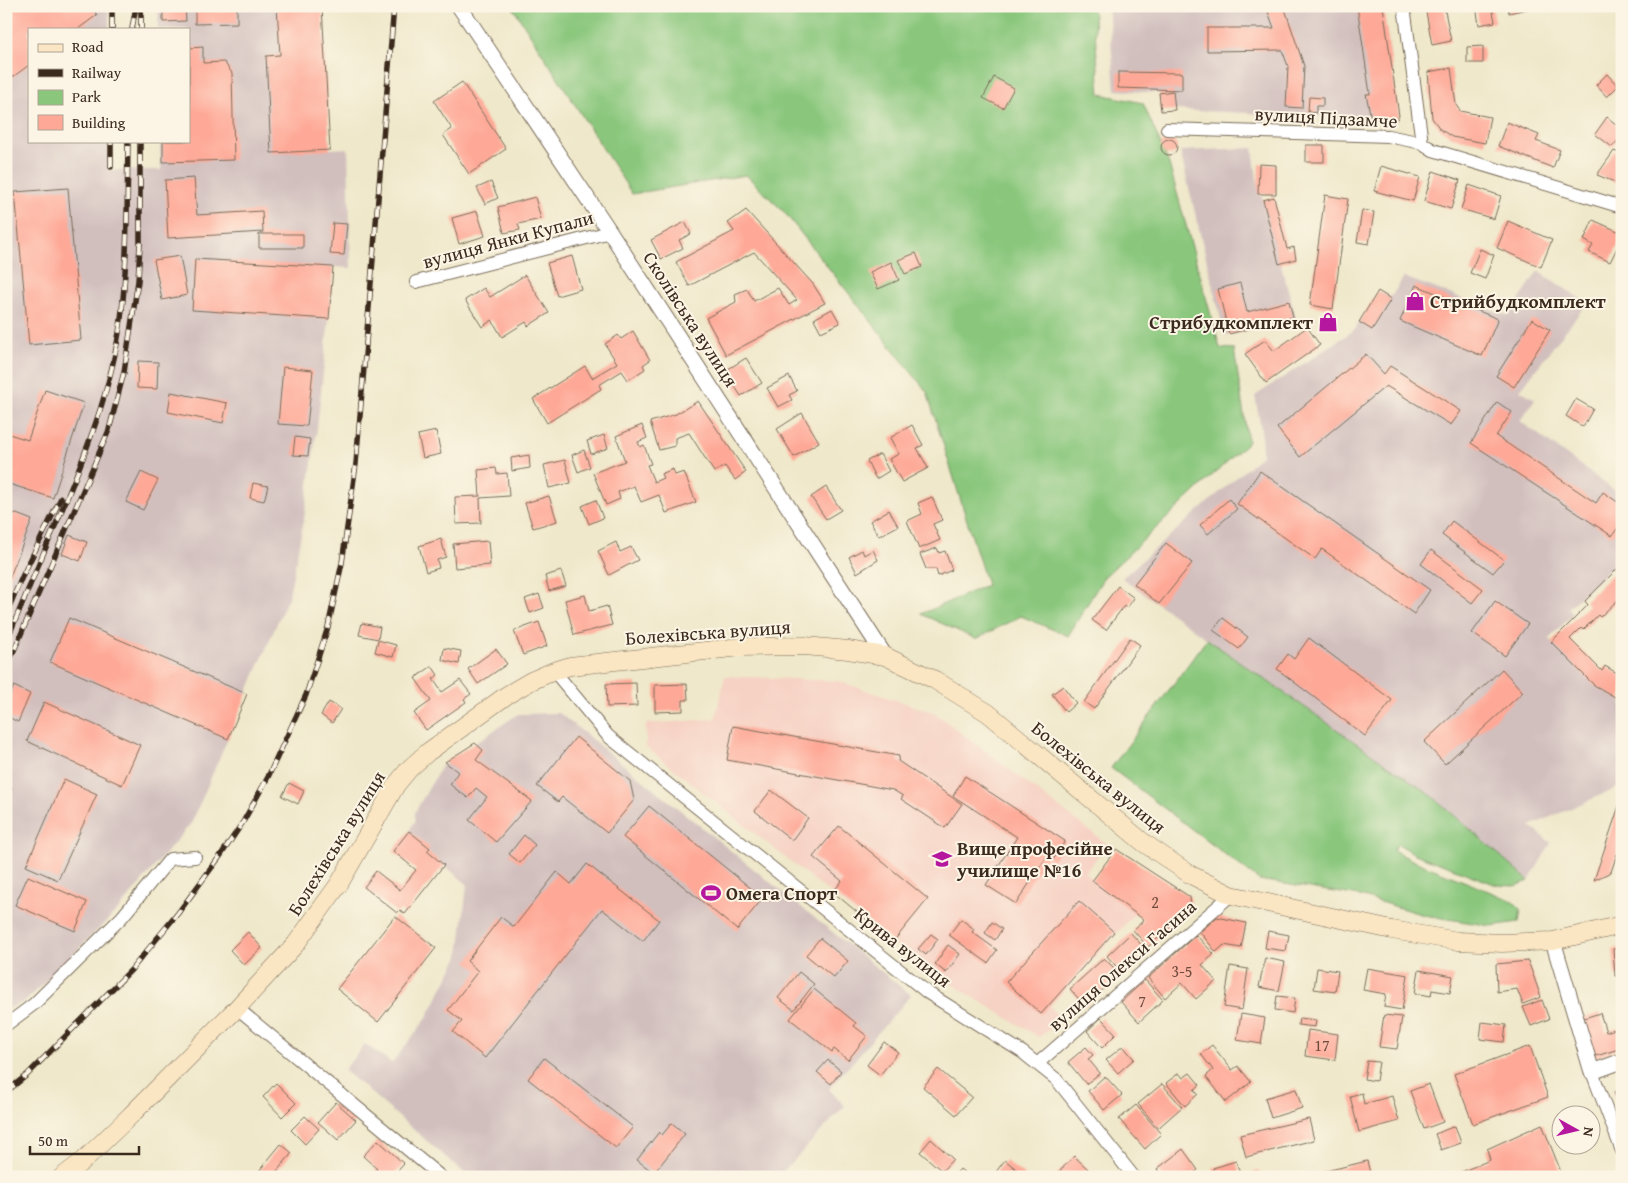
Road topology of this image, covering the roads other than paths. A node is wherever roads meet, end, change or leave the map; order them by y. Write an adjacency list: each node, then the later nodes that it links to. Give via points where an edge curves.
1 (459, 6): 6 (street, Сколівська вулиця)
2 (1404, 6): 4 (street)
3 (1167, 129): 4 (street, вулиця Підзамче, via 1388,136)
4 (1422, 143): 5 (street, вулиця Підзамче, via 1433,150)
5 (1622, 207)
6 (610, 232): 7 (street, вулиця Янки Купали); 8 (street, Сколівська вулиця)
7 (416, 282)
8 (885, 656): 9 (main road, Болехівська вулиця, via 805,646 741,648 570,666); 11 (main road, Болехівська вулиця, via 935,680 988,713 1144,843 1191,875)
9 (554, 671): 14 (main road, Болехівська вулиця, via 507,695 409,769 396,785 340,884 296,945); 17 (street, Крива вулиця, via 608,736 928,993)
10 (195, 857): 15 (street, via 170,859 122,917 34,1004)
11 (1231, 895): 13 (main road, Болехівська вулиця, via 1458,941); 17 (street, вулиця Олекси Гасина)
12 (1622, 925): 13 (main road, Болехівська вулиця)
13 (1552, 941): 18 (street)
14 (237, 1008): 20 (main road, Болехівська вулиця); 23 (street)
15 (6, 1025)
16 (1622, 1061): 18 (street)
17 (1037, 1064): 24 (street, Крива вулиця, via 1056,1079)
18 (1592, 1072): 19 (street)
19 (1622, 1151)
20 (83, 1161): 21 (main road, Болехівська вулиця); 22 (main road, Болехівська вулиця)
21 (62, 1177)
22 (72, 1177)
23 (440, 1177)
24 (1134, 1177)

